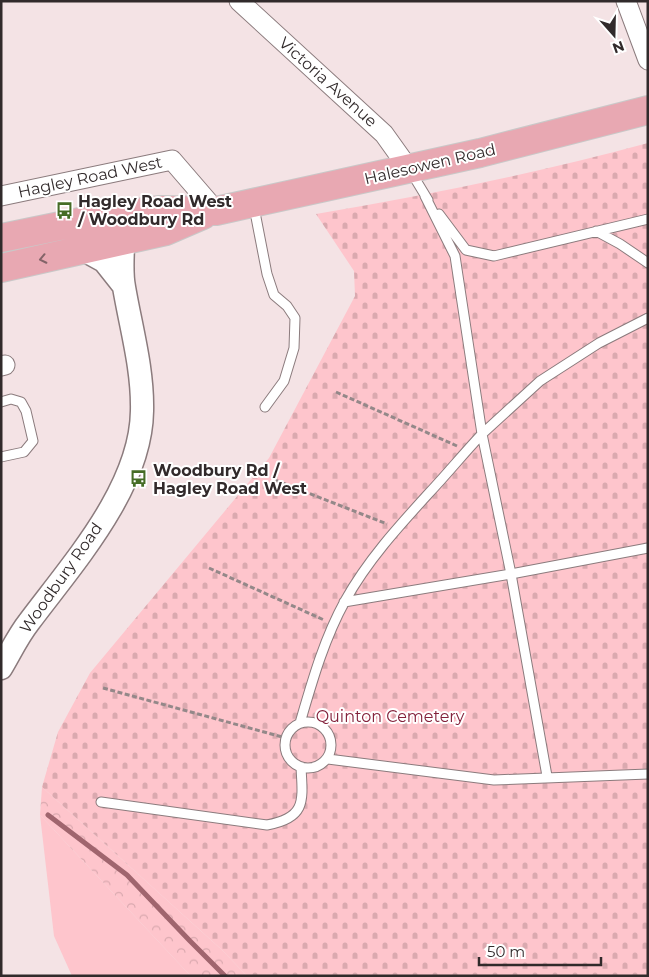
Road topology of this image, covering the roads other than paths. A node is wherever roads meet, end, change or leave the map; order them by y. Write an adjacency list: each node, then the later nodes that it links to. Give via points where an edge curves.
1 (239, 1): 5 (street, Victoria Avenue, via 384,134)
2 (626, 1): 3 (street)
3 (648, 60)
4 (648, 110): 5 (highway, Halesowen Road)
5 (409, 169): 7 (lane); 8 (highway, Halesowen Road)
6 (1, 196): 9 (street, Hagley Road West, via 172,160)
7 (425, 196): 11 (lane, via 466,250 494,256); 21 (lane, via 455,256)
8 (253, 204): 9 (highway, Halesowen Road); 20 (lane, via 274,295 295,318 294,348 284,381)
9 (213, 212): 12 (highway, Halesowen Road, via 160,210); 14 (highway, Halesowen Road, via 166,231)
10 (648, 219): 11 (lane)
11 (596, 231): 15 (lane)
12 (95, 233): 13 (highway); 14 (highway); 16 (highway, one-way to 16); 17 (street, Woodbury Road, via 104,261)
13 (5, 237)
14 (123, 241): 17 (street, Woodbury Road)
15 (648, 263)
16 (1, 268)
17 (123, 285): 26 (street, Woodbury Road, via 142,390 142,413 134,457 123,486 79,558 27,624)
18 (648, 318): 21 (lane, via 599,343 540,381)
19 (1, 402): 22 (lane, via 12,399 21,402 33,441 24,452)
20 (265, 407)
21 (482, 434): 24 (lane); 25 (lane, via 397,528)
22 (1, 456)
23 (648, 548): 24 (lane)
24 (511, 574): 25 (lane); 31 (lane)
25 (344, 602): 27 (lane, via 313,678)
26 (1, 668)
27 (300, 723): 28 (lane, via 315,722 324,727 332,746); 29 (lane, via 286,738 285,746 290,760)
28 (328, 759): 29 (lane, via 313,768); 31 (lane, via 494,780)
29 (301, 768): 32 (lane, via 303,799 296,812 282,822 267,826)
30 (648, 774): 31 (lane)
31 (547, 776)
32 (101, 802)

